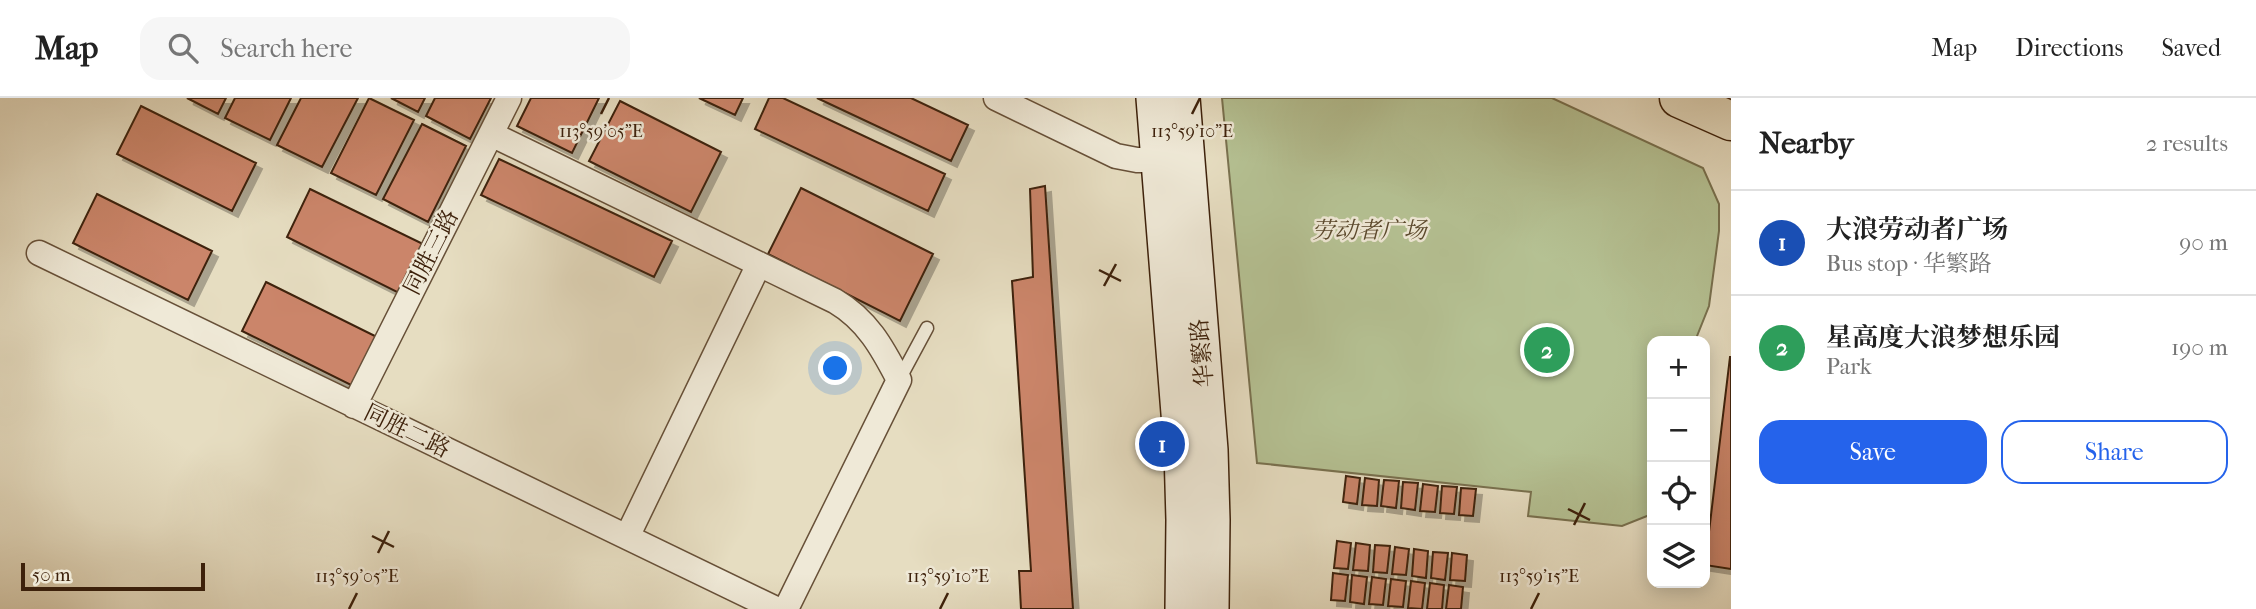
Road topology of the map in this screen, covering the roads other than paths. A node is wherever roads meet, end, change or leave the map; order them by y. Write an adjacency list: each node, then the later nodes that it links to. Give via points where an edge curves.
1 (509, 98): 7 (street, 同胜三路)
2 (996, 98): 8 (street, via 1116,156)
3 (1154, 98): 8 (main road, 华繁路)
4 (1182, 98): 18 (main road, 华繁路, via 1210,450)
5 (1679, 98): 6 (main road)
6 (1731, 121)
7 (491, 134): 10 (street); 13 (street, 同胜三路)
8 (1159, 160): 17 (main road, 华繁路, via 1182,451)
9 (39, 253): 13 (street, 同胜二路)
10 (759, 264): 12 (street, via 850,310 867,325); 14 (street)
11 (927, 328): 12 (lane)
12 (899, 380): 16 (street)
13 (354, 405): 14 (street, 同胜二路)
14 (627, 537): 15 (street, 同胜二路)
15 (776, 609)
16 (786, 609)
17 (1183, 609)
18 (1211, 609)

